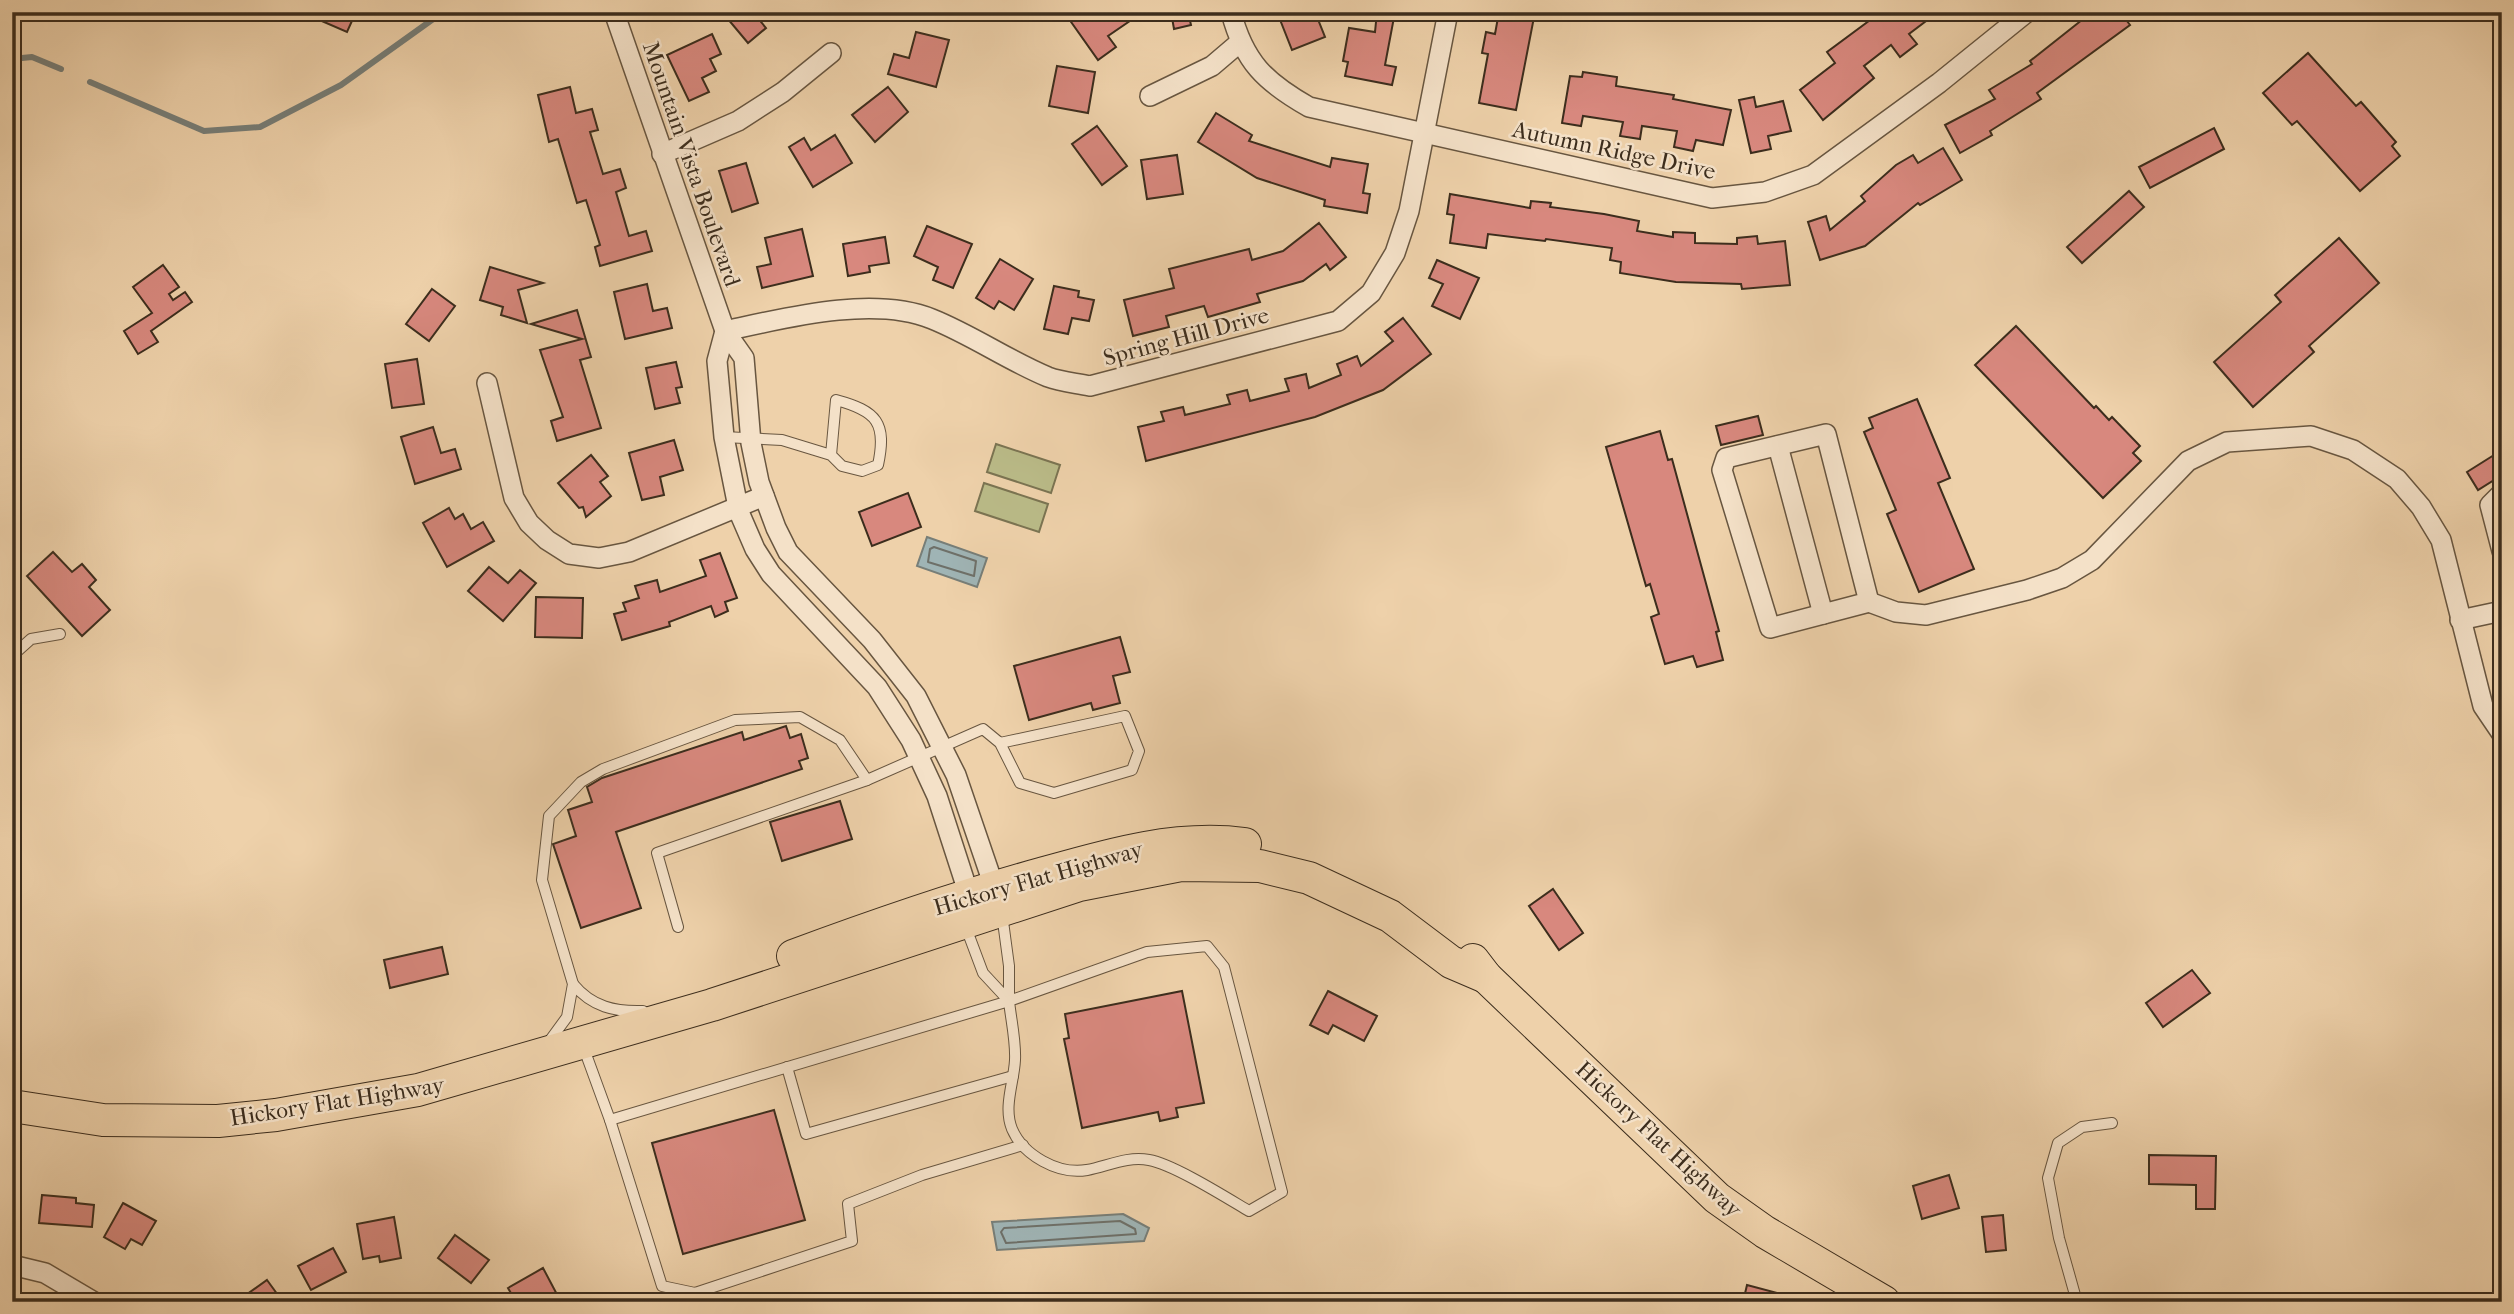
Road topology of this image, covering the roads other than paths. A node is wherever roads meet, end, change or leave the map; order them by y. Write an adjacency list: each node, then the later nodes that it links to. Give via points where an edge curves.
1 (614, 12): 9 (street, Mountain Vista Boulevard)
2 (1231, 12): 5 (street, Autumn Ridge Drive)
3 (1448, 12): 8 (street, Spring Hill Drive)
4 (2026, 12): 8 (street, Autumn Ridge Drive, via 1939,83 1813,175 1765,192 1712,198)
5 (1239, 43): 7 (street, via 1212,66); 8 (street, Autumn Ridge Drive, via 1277,89 1309,107)
6 (831, 53): 9 (street, via 738,121)
7 (1150, 96)
8 (1424, 135): 10 (street, Spring Hill Drive, via 1409,211 1395,253 1370,293 1339,321 1090,386 1050,378 930,318 893,312 856,310 792,317)
9 (662, 154): 10 (street, Mountain Vista Boulevard)
10 (725, 331): 12 (street, via 717,361); 13 (street, Mountain Vista Boulevard, via 744,358)
11 (487, 383): 18 (street, via 514,498 529,523 569,554 599,558 629,552)
12 (724, 437): 13 (lane); 18 (street)
13 (750, 439): 15 (lane, via 782,440); 17 (street, Mountain Vista Boulevard)
14 (1777, 446): 20 (street, via 1826,434); 22 (street); 22 (street, via 1726,458 1722,470 1770,628)
15 (831, 455): 15 (lane, via 842,466 862,471 878,465 883,443 879,422 861,407 836,400)
16 (2502, 493): 19 (street, via 2490,505)
17 (764, 496): 18 (street); 28 (street, Mountain Vista Boulevard, via 788,552 904,678)
18 (738, 504): 29 (street, via 755,549 771,574 877,687)
19 (2502, 551)
20 (1870, 602): 22 (street); 23 (street, via 1896,612 1926,615 2062,578 2092,560 2188,461 2227,442 2311,436 2353,450 2396,479 2421,507 2441,540)
21 (2502, 611): 23 (street)
22 (1823, 614)
23 (2460, 620): 26 (street, via 2483,706)
24 (60, 634): 25 (lane, via 31,639)
25 (12, 656)
26 (2502, 734)
27 (1000, 743): 27 (lane, via 1020,783 1054,793 1132,770 1139,751 1125,716); 28 (lane, via 983,729)
28 (944, 747): 29 (lane); 31 (street, Mountain Vista Boulevard)
29 (921, 759): 30 (lane); 31 (street)
30 (867, 780): 32 (lane, via 657,853); 33 (lane, via 840,740 800,717 735,720 603,769 581,782 549,816 542,880)
31 (981, 906): 34 (lane, via 1009,966); 34 (lane, via 983,973); 35 (main road, Hickory Flat Highway); 36 (main road, Hickory Flat Highway, via 712,1005); 46 (main road, Hickory Flat Highway, via 1148,869 1210,863 1260,866 1309,878 1363,902 1421,937 1451,962 1486,977 1717,1198 1765,1233)
32 (678, 927)
33 (573, 984): 35 (lane, via 599,1005); 37 (lane, via 567,1017)
34 (1009, 1001): 38 (lane); 39 (lane); 43 (lane, via 1147,953 1207,946 1224,967 1282,1192 1249,1211 1216,1190 1150,1160 1115,1161 1085,1171 1046,1165)
35 (643, 1011): 36 (main road, Hickory Flat Highway)
36 (577, 1044): 37 (main road, Hickory Flat Highway); 41 (lane)
37 (533, 1058): 40 (main road, Hickory Flat Highway, via 418,1090 218,1121 103,1119)
38 (787, 1067): 39 (lane, via 806,1134); 41 (lane)
39 (1013, 1076): 43 (lane, via 1009,1100 1012,1128)
40 (12, 1106)
41 (610, 1120): 43 (lane, via 662,1286 695,1293 852,1241 848,1204 922,1175)
42 (2112, 1123): 47 (lane, via 2082,1127 2058,1143 2048,1178)
43 (1023, 1145)
44 (12, 1265): 45 (street, via 45,1273)
45 (94, 1302)
46 (1884, 1302)
47 (2077, 1302)

